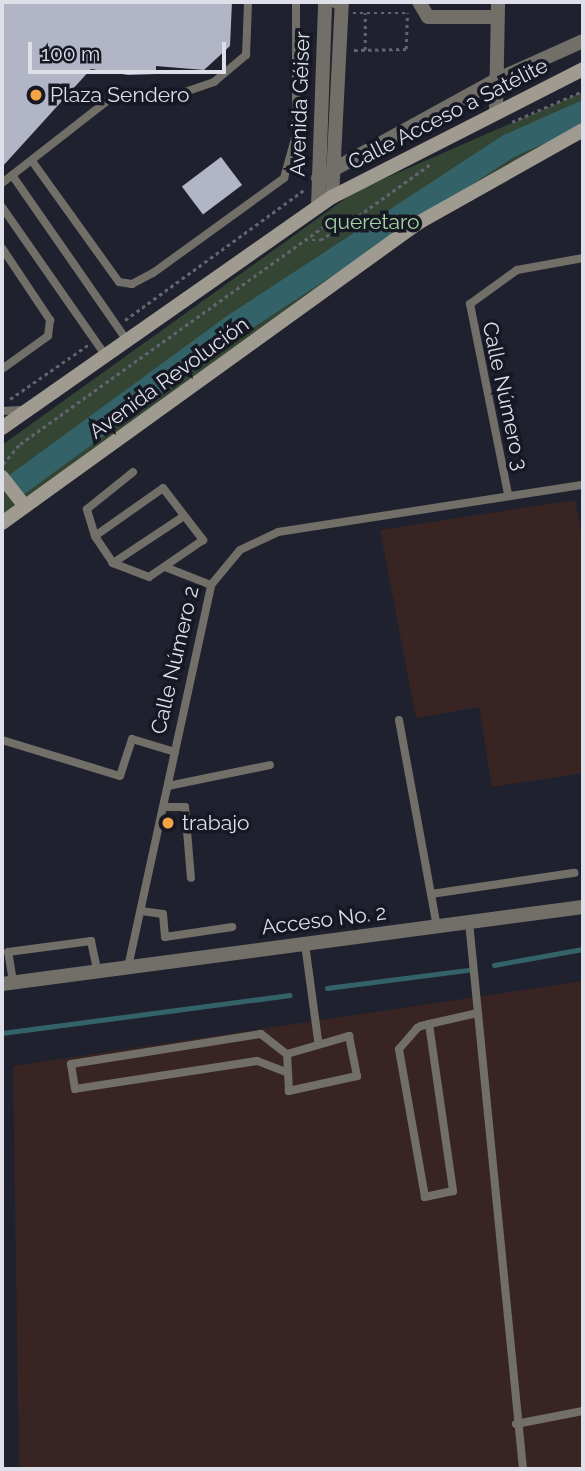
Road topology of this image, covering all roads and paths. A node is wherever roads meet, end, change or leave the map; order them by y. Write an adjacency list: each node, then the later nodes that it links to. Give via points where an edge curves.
1 (248, 2): 17 (lane, via 246,55 214,82 182,93 112,97)
2 (296, 2): 17 (lane, via 296,135 284,178 153,273 132,284 119,282)
3 (325, 2): 20 (street, Avenida Géiser)
4 (341, 5): 7 (path); 18 (street, Avenida Géiser)
5 (421, 9): 6 (street); 8 (path)
6 (497, 9): 11 (street)
7 (365, 13): 8 (path); 8 (path, via 365,50 406,49)
8 (407, 13)
9 (583, 41): 11 (street)
10 (583, 69): 13 (main road, Calle Acceso a Satélite)
11 (496, 80): 13 (street); 18 (street)
12 (583, 90): 14 (path)
13 (496, 110): 22 (main road, Calle Acceso a Satélite)
14 (503, 125)
15 (583, 130): 42 (main road, Avenida Revolución, via 418,223)
16 (439, 157): 25 (path)
17 (32, 160): 19 (lane)
18 (335, 171): 20 (street); 22 (street, Avenida Géiser)
19 (12, 175): 21 (lane); 29 (lane)
20 (318, 178): 24 (street, Avenida Géiser)
21 (2, 183)
22 (332, 197): 24 (main road)
23 (2, 207): 30 (lane)
24 (318, 207): 29 (main road)
25 (340, 228): 26 (path, via 320,240); 26 (path, via 323,227)
26 (305, 240): 37 (path, via 20,444)
27 (2, 248): 31 (lane, via 50,320 48,336)
28 (583, 258): 41 (lane, Calle Número 3, via 517,270 470,304)
29 (124, 336): 30 (main road)
30 (103, 352): 32 (main road)
31 (2, 369)
32 (57, 386): 33 (main road); 36 (main road, via 50,404)
33 (27, 410): 34 (lane); 35 (main road)
34 (2, 411)
35 (2, 428)
36 (2, 439)
37 (2, 466)
38 (133, 472): 45 (lane, via 87,509)
39 (2, 477): 42 (main road)
40 (583, 485): 41 (lane, Calle Número 2)
41 (508, 494): 48 (lane, Calle Número 2, via 278,531 240,550)
42 (22, 503): 44 (main road, Avenida Revolución)
43 (184, 516): 45 (lane, via 163,488); 46 (lane); 47 (lane, via 203,540)
44 (2, 523)
45 (96, 536): 46 (lane)
46 (113, 563): 47 (lane, via 149,577)
47 (165, 567): 48 (lane)
48 (211, 585): 51 (lane, Calle Número 2)
49 (400, 720): 57 (lane)
50 (2, 740): 51 (lane, via 120,776 132,739)
51 (175, 751): 53 (lane, Calle Número 2)
52 (270, 765): 53 (lane)
53 (168, 786): 54 (lane, Calle Número 2)
54 (163, 807): 56 (lane, via 184,807); 59 (lane, Calle Número 2)
55 (574, 873): 57 (lane)
56 (191, 878)
57 (431, 894): 62 (lane)
58 (583, 907): 60 (street, Acceso No. 2)
59 (141, 911): 61 (lane, via 163,914 165,937); 64 (lane, Calle Número 2)
60 (469, 922): 62 (street, Acceso No. 2); 67 (lane)
61 (232, 927)
62 (437, 927): 63 (street, Acceso No. 2)
63 (305, 944): 64 (street, Acceso No. 2); 69 (lane)
64 (128, 967): 65 (street, Acceso No. 2)
65 (97, 970): 66 (street, Acceso No. 2); 66 (lane, via 91,942 8,952)
66 (7, 983)
67 (477, 1013): 68 (lane); 73 (lane)
68 (429, 1024): 68 (lane, via 408,1034 399,1049 425,1197 453,1191)
69 (318, 1040): 70 (lane); 71 (lane, via 349,1036 357,1076 289,1091)
70 (287, 1054): 71 (lane); 71 (lane, via 261,1034 71,1064 75,1089 257,1061)
71 (286, 1072)
72 (583, 1411): 73 (lane)
73 (516, 1424): 74 (lane)
74 (523, 1469)

